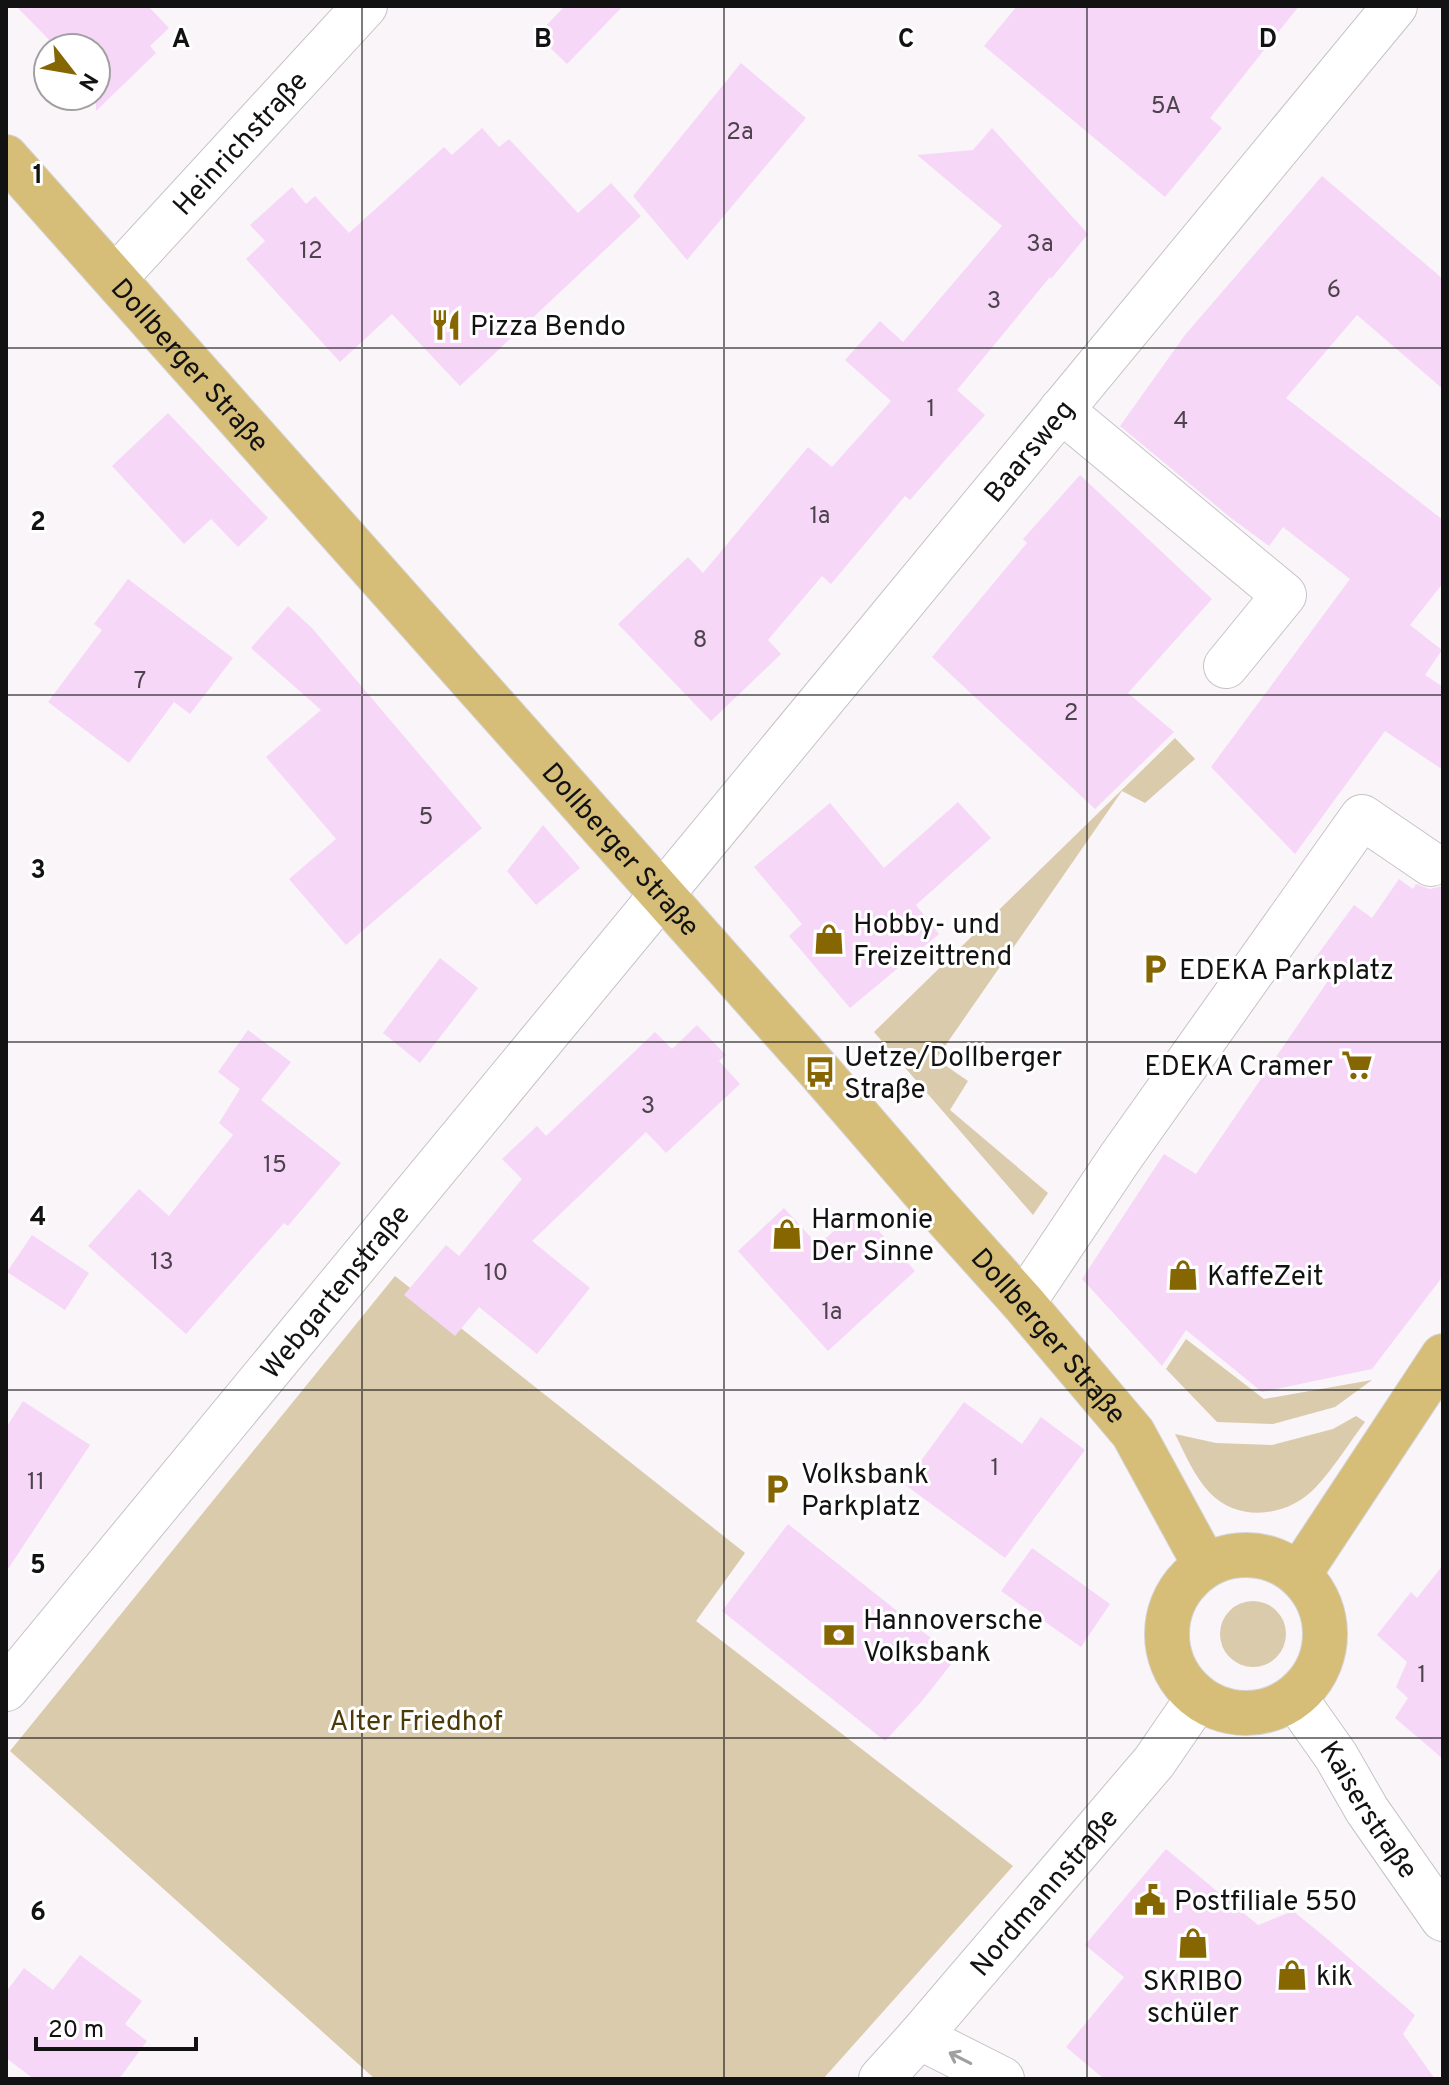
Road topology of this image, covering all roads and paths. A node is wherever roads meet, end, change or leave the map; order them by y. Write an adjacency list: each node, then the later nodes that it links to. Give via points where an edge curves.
1 (365, 6): 4 (street, Heinrichstraße)
2 (1395, 6): 5 (street, Baarsweg)
3 (6, 157): 4 (main road, Dollberger Straße)
4 (115, 278): 8 (main road, Dollberger Straße)
5 (1061, 410): 6 (street, via 1284,595); 8 (street, Baarsweg)
6 (1226, 666)
7 (1431, 864): 9 (street, via 1362,817)
8 (661, 894): 9 (main road, Dollberger Straße); 13 (street, Webgartenstraße)
9 (1023, 1303): 11 (main road, Dollberger Straße, via 1133,1433)
10 (1443, 1356): 12 (main road)
11 (1205, 1565): 12 (main road, via 1228,1556 1254,1555 1278,1560); 14 (main road, via 1185,1582 1171,1605 1166,1630 1180,1680)
12 (1299, 1574): 15 (main road, via 1319,1602 1326,1636 1322,1660)
13 (9, 1680)
14 (1198, 1698): 15 (main road, via 1221,1710 1247,1714 1272,1710); 18 (street, Nordmannstraße, via 1154,1762)
15 (1295, 1698): 16 (street, Kaiserstraße, via 1367,1810)
16 (1424, 1861): 17 (street, Kaiserstraße)
17 (1443, 1919)
18 (919, 2037): 19 (street, Nordmannstraße); 20 (street, one-way to 18)
19 (881, 2079)
20 (1002, 2079)

